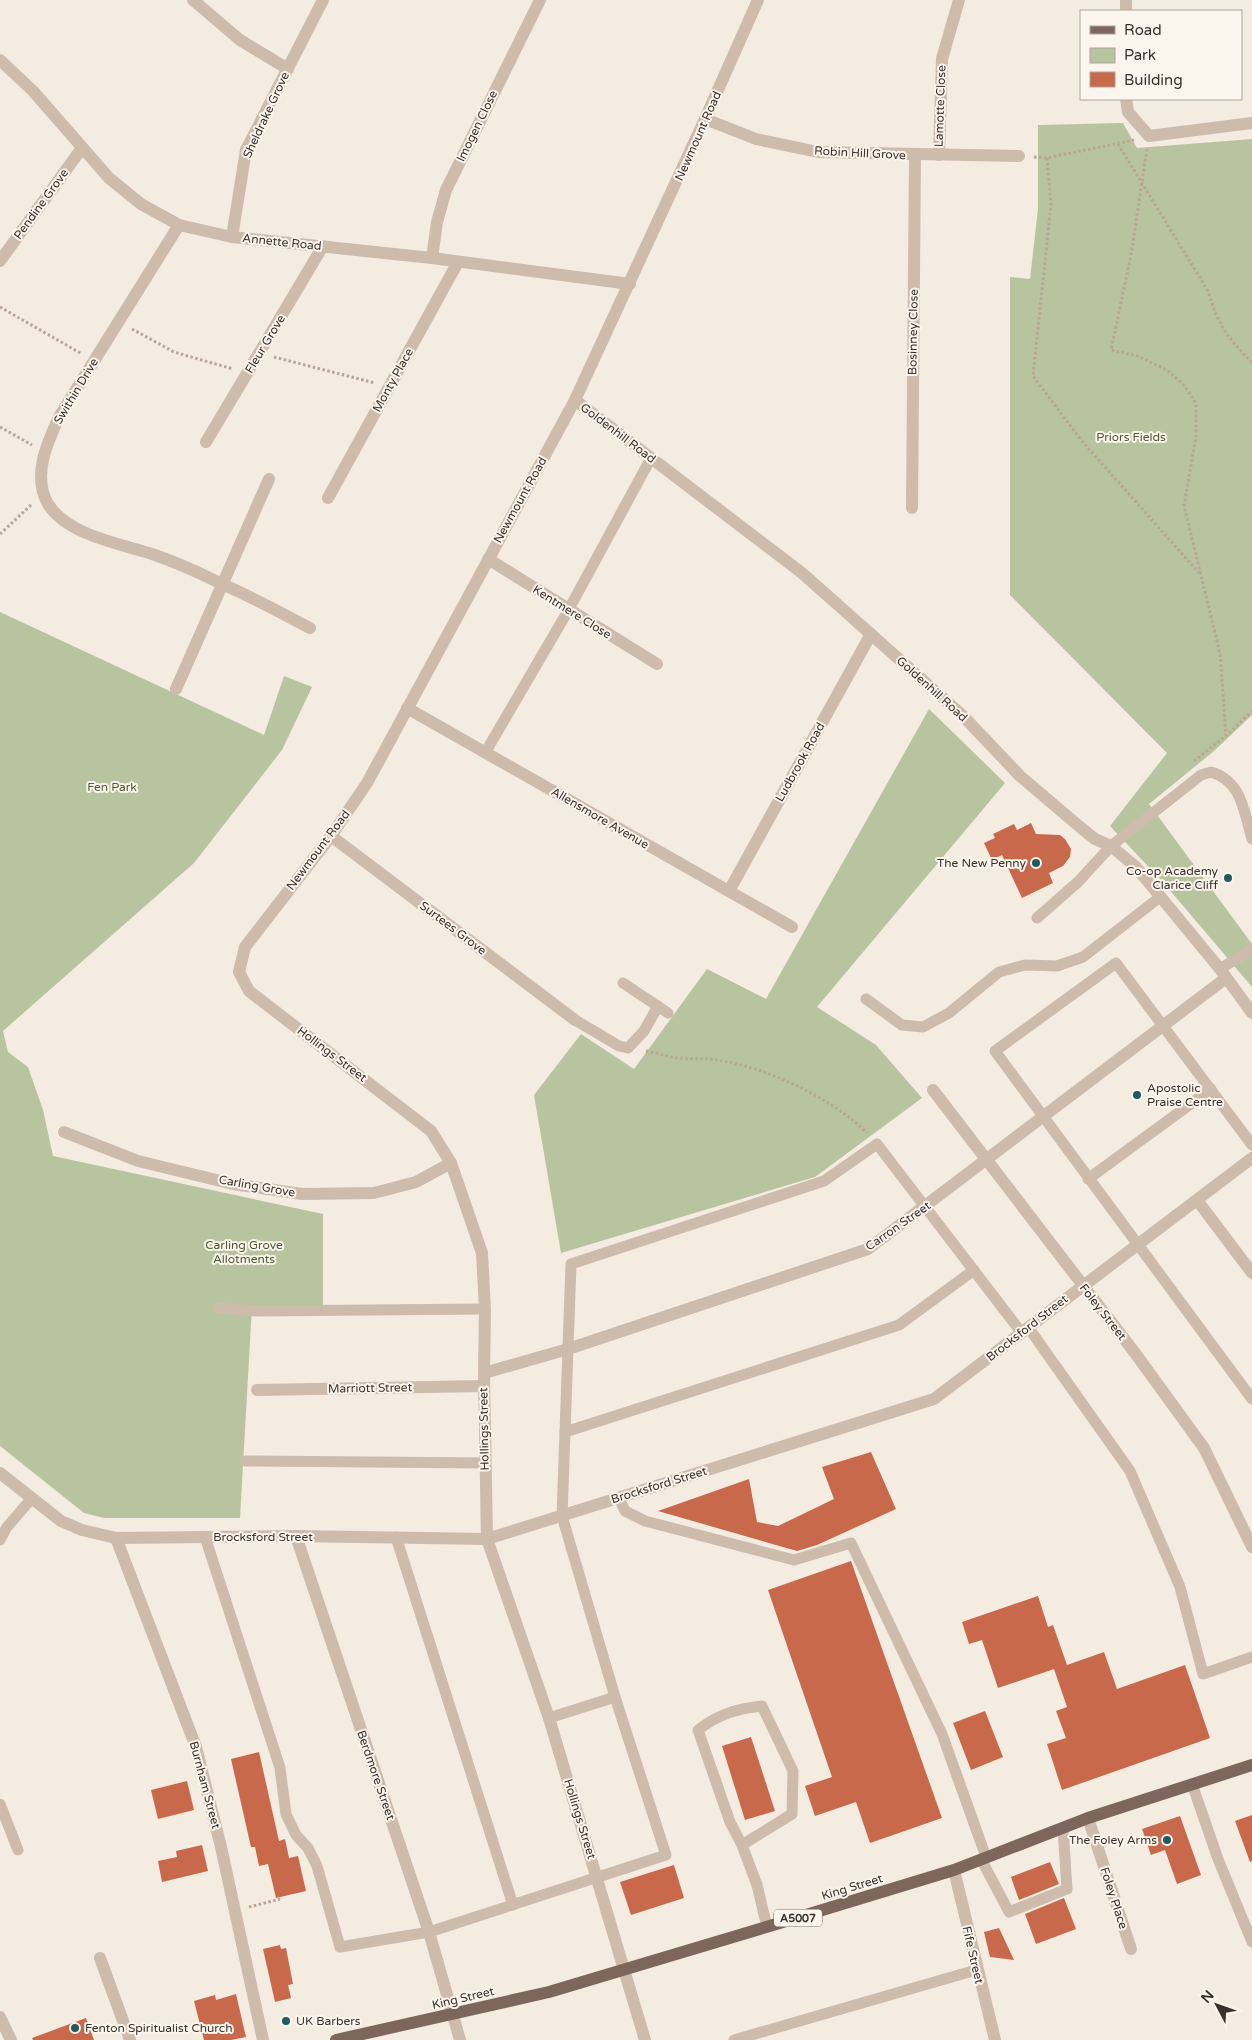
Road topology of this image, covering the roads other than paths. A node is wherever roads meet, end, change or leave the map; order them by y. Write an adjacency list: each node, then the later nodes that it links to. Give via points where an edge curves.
1 (193, 0): 7 (street, via 240,40)
2 (323, 0): 7 (street, Sheldrake Grove)
3 (540, 0): 18 (street, Imogen Close, via 446,190)
4 (758, 0): 9 (street, Newmount Road)
5 (959, 0): 12 (street, Lamotte Close, via 942,58)
6 (0, 60): 11 (street, Annette Road, via 33,91)
7 (288, 68): 16 (street, Sheldrake Grove, via 246,150)
8 (1126, 100): 10 (street, via 1128,112 1149,136)
9 (705, 119): 13 (street, Robin Hill Grove, via 756,139 810,151); 21 (street, Newmount Road)
10 (1252, 122)
11 (82, 148): 15 (street, Annette Road, via 124,191 159,216); 19 (street, Pendine Grove)
12 (939, 155): 13 (street, Robin Hill Grove); 14 (street, Robin Hill Grove)
13 (915, 156): 27 (street, Bosinney Close)
14 (1019, 156)
15 (179, 225): 16 (street, Annette Road); 29 (street, Swithin Drive, via 59,417 45,452 41,473 44,493 56,514 89,534 154,555)
16 (232, 237): 17 (street, Annette Road)
17 (323, 246): 18 (street, Annette Road); 23 (street, Fleur Grove)
18 (432, 258): 20 (street, Annette Road)
19 (0, 261)
20 (458, 262): 21 (street, Annette Road); 26 (street, Monty Place)
21 (630, 284): 22 (street, Newmount Road)
22 (575, 400): 24 (street, Goldenhill Road); 28 (street, Newmount Road)
23 (206, 442)
24 (651, 458): 30 (lane); 32 (street, Goldenhill Road, via 802,572)
25 (269, 479): 29 (street)
26 (328, 498)
27 (912, 508)
28 (488, 559): 30 (street, Kentmere Close); 35 (street, Newmount Road)
29 (222, 584): 31 (street, Swithin Drive); 34 (street)
30 (569, 609): 33 (street, Kentmere Close); 36 (lane)
31 (310, 628)
32 (872, 634): 39 (street, Goldenhill Road, via 963,716 1020,776 1095,839); 40 (street, Ludbrook Road)
33 (657, 664)
34 (176, 689)
35 (407, 708): 36 (street, Allensmore Avenue); 37 (street, Newmount Road, via 367,783)
36 (485, 753): 40 (street, Allensmore Avenue)
37 (331, 836): 45 (street, Newmount Road, via 244,947); 52 (street, Surtees Grove)
38 (1252, 840): 39 (lane, via 1237,791 1229,780 1210,772 1201,775)
39 (1111, 846): 41 (street, Goldenhill Road, via 1136,867); 42 (lane, via 1078,882)
40 (729, 891): 43 (street, Allensmore Avenue)
41 (1160, 897): 46 (street, Goldenhill Road); 48 (lane, via 1083,957 1057,966 1025,965 999,972 924,1027 902,1025)
42 (1037, 918)
43 (792, 927)
44 (1252, 949): 46 (lane)
45 (238, 972): 61 (street, Hollings Street, via 249,991 431,1131)
46 (1223, 974): 51 (street, Goldenhill Road); 53 (street, Carron Street)
47 (623, 983): 49 (lane)
48 (866, 999)
49 (658, 1006): 50 (lane); 52 (lane, via 644,1031 628,1048)
50 (668, 1013)
51 (1252, 1013)
52 (575, 1020)
53 (1162, 1025): 54 (lane); 56 (street, Carron Street); 56 (lane, via 1116,963 995,1051)
54 (1211, 1089): 58 (lane); 62 (lane)
55 (933, 1090): 60 (street, Foley Street)
56 (1042, 1118): 60 (street, Carron Street); 62 (lane)
57 (64, 1132): 61 (street, Carling Grove, via 138,1161 233,1184 302,1194 374,1193 416,1182)
58 (1252, 1145)
59 (1252, 1158): 63 (street, Brocksford Street)
60 (988, 1160): 64 (street, Carron Street); 68 (street, Foley Street)
61 (451, 1163): 70 (street, Hollings Street, via 482,1253)
62 (1088, 1179): 65 (lane)
63 (1197, 1200): 65 (street, Brocksford Street); 67 (street)
64 (926, 1206): 66 (lane); 72 (street, Carron Street, via 868,1249); 72 (lane, via 877,1144 824,1181 571,1264)
65 (1137, 1244): 68 (street, Brocksford Street); 75 (lane)
66 (974, 1270): 71 (lane); 76 (lane, via 899,1326)
67 (1252, 1273)
68 (1082, 1285): 71 (street, Brocksford Street); 89 (street, Foley Street, via 1204,1448)
69 (219, 1308): 70 (lane)
70 (485, 1309): 73 (street, Hollings Street)
71 (1025, 1330): 81 (street, Brocksford Street, via 934,1399); 90 (lane, via 1130,1471 1180,1587 1203,1674)
72 (568, 1349): 73 (street, Carron Street); 76 (lane)
73 (484, 1379): 74 (street, Marriott Street); 78 (street, Hollings Street)
74 (257, 1390)
75 (1252, 1398)
76 (565, 1432): 82 (lane)
77 (245, 1461): 78 (lane)
78 (485, 1463): 87 (street, Hollings Street)
79 (0, 1473): 80 (street, Brocksford Street)
80 (32, 1498): 86 (street, Brocksford Street, via 61,1521); 88 (lane, via 6,1527)
81 (619, 1498): 82 (street, Brocksford Street); 100 (lane, via 625,1511 646,1521 794,1560 851,1543 942,1734)
82 (562, 1516): 87 (street, Brocksford Street); 91 (lane)
83 (296, 1536): 84 (street, Brocksford Street); 85 (street, Brocksford Street); 105 (street, Berdmore Street)
84 (205, 1537): 86 (street, Brocksford Street); 105 (lane, via 272,1740 280,1768 286,1814 317,1866 340,1947)
85 (396, 1537): 87 (street, Brocksford Street); 103 (lane)
86 (116, 1538): 115 (street, Burnham Street, via 196,1747)
87 (487, 1539): 92 (street, Hollings Street)
88 (0, 1540)
89 (1252, 1547)
90 (1252, 1657)
91 (615, 1697): 92 (lane); 102 (lane, via 666,1855)
92 (549, 1718): 102 (street, Hollings Street)
93 (1252, 1765): 94 (main road, King Street / A5007)
94 (1192, 1784): 96 (main road, King Street / A5007); 106 (lane)
95 (0, 1804): 99 (lane)
96 (1088, 1818): 97 (main road, King Street / A5007); 107 (street, Foley Place)
97 (1063, 1828): 100 (main road, King Street / A5007); 100 (lane, via 1067,1889 1009,1912)
98 (742, 1845): 98 (lane, via 730,1822 698,1730 715,1718 762,1706 793,1771 792,1814); 104 (lane, via 757,1885)
99 (18, 1850)
100 (984, 1858): 101 (main road, King Street / A5007)
101 (954, 1870): 104 (main road, King Street / A5007); 110 (street, Fife Street)
102 (598, 1878): 103 (lane); 109 (street, Hollings Street)
103 (513, 1905): 105 (lane)
104 (766, 1927): 109 (main road, King Street / A5007)
105 (429, 1932): 111 (street, Berdmore Street)
106 (1252, 1942)
107 (1131, 1949)
108 (100, 1958): 114 (street)
109 (625, 1968): 111 (main road, King Street / A5007, via 548,1992); 118 (street, Hollings Street)
110 (976, 1970): 119 (lane); 120 (street, Fife Street)
111 (452, 2015): 116 (main road, King Street / A5007); 117 (street, Berdmore Street)
112 (0, 2017): 113 (street)
113 (11, 2040)
114 (130, 2040)
115 (263, 2040)
116 (336, 2040)
117 (460, 2040)
118 (645, 2040)
119 (734, 2040)
120 (995, 2040)

